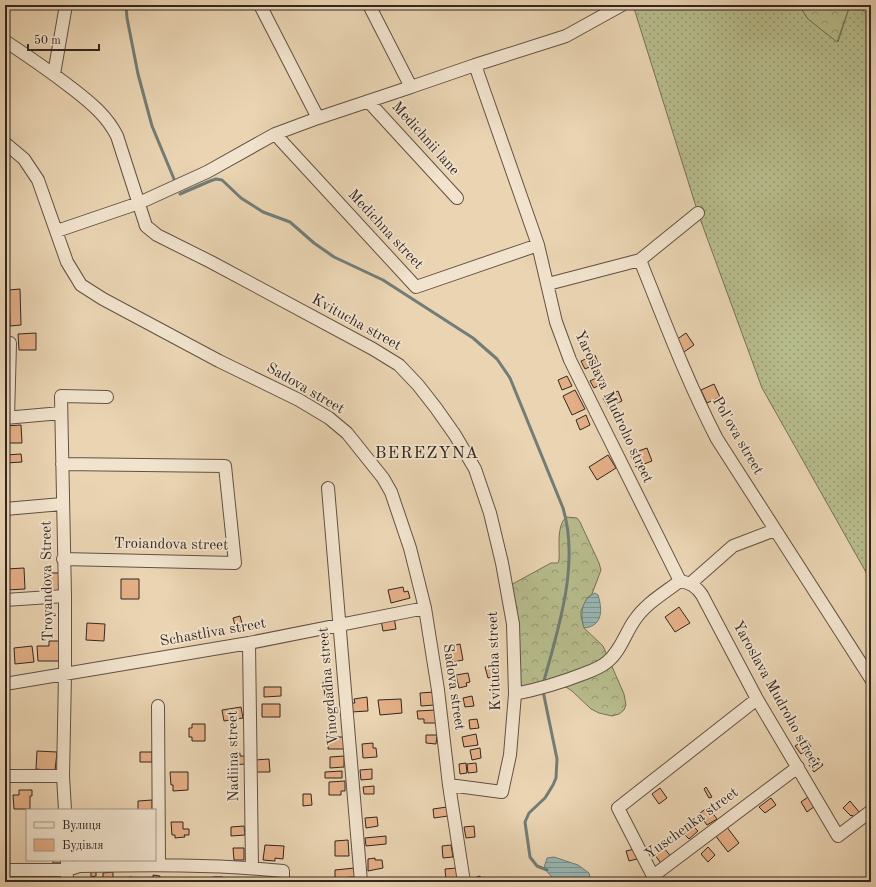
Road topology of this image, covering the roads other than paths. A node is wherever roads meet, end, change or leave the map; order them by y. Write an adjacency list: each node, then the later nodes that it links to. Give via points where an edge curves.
1 (66, 5): 7 (street)
2 (260, 5): 10 (street)
3 (370, 5): 8 (street)
4 (622, 5): 6 (street, via 566,36)
5 (5, 41): 7 (street, Kvitucha street)
6 (475, 65): 8 (street); 17 (street, Yaroslava Mudroho street)
7 (54, 74): 14 (street, Kvitucha street, via 98,109 112,125)
8 (411, 87): 9 (street)
9 (368, 101): 10 (street); 13 (street, Medichnii lane)
10 (318, 118): 11 (street)
11 (275, 134): 14 (street, via 207,172); 17 (street, Medichna street, via 416,287)
12 (5, 143): 16 (street, Sadova street, via 24,160 38,180)
13 (457, 198)
14 (139, 203): 16 (street); 39 (street, Kvitucha street, via 146,226 156,235 211,262 399,365 436,408 475,469 490,513 513,624)
15 (698, 213): 18 (street)
16 (57, 231): 33 (street, Sadova street, via 67,262 81,285 103,299 314,409 347,433 376,468 390,492 410,548)
17 (538, 245): 19 (street, Yaroslava Mudroho street)
18 (640, 260): 19 (street); 28 (street, Pol'ova street, via 683,366 717,439)
19 (548, 284): 30 (street, Yaroslava Mudroho street, via 556,322 570,360)
20 (10, 343): 23 (street)
21 (107, 397): 22 (street, Troyandova Street, via 61,396)
22 (61, 413): 23 (street); 24 (street, Troyandova Street)
23 (7, 418)
24 (62, 464): 26 (street, Troyandova Street); 29 (street, Troiandova street, via 225,466 235,563)
25 (328, 488): 34 (street, Vinogdadna street)
26 (62, 504): 27 (street); 29 (street, Troyandova Street)
27 (5, 509)
28 (775, 530): 30 (street, via 733,546); 37 (street, Pol'ova street)
29 (63, 559): 31 (street, Troyandova Street)
30 (685, 582): 39 (street, via 643,610 616,653 607,662 568,680 542,689); 40 (street, Yaroslava Mudroho street, via 698,589 702,595)
31 (65, 596): 32 (street); 36 (street, Troyandova Street)
32 (5, 600)
33 (425, 608): 34 (street, Schastliva street); 45 (street, Sadova street)
34 (340, 625): 35 (street, Schastliva street); 53 (street, Vinogdadna street)
35 (249, 643): 36 (street, Schastliva street); 49 (street, Nadiina street)
36 (65, 675): 38 (street, Schastliva street); 44 (street, Troyandova Street)
37 (871, 679)
38 (5, 684)
39 (515, 694): 45 (street, Kvitucha street, via 510,755 502,792)
40 (757, 699): 42 (street, Yaroslava Mudroho street); 42 (street, Yuschenka street, via 618,808 653,876)
41 (158, 706): 48 (street)
42 (798, 767): 47 (street, Yaroslava Mudroho street, via 838,836)
43 (5, 776): 44 (street)
44 (63, 776): 46 (street, Troyandova Street)
45 (449, 785): 54 (street, Sadova street)
46 (65, 809)
47 (871, 811)
48 (159, 865): 49 (street); 51 (street, via 79,866)
49 (252, 868): 52 (street, via 283,871)
50 (5, 870): 51 (street)
51 (67, 871)
52 (283, 882)
53 (361, 882)
54 (464, 882)

